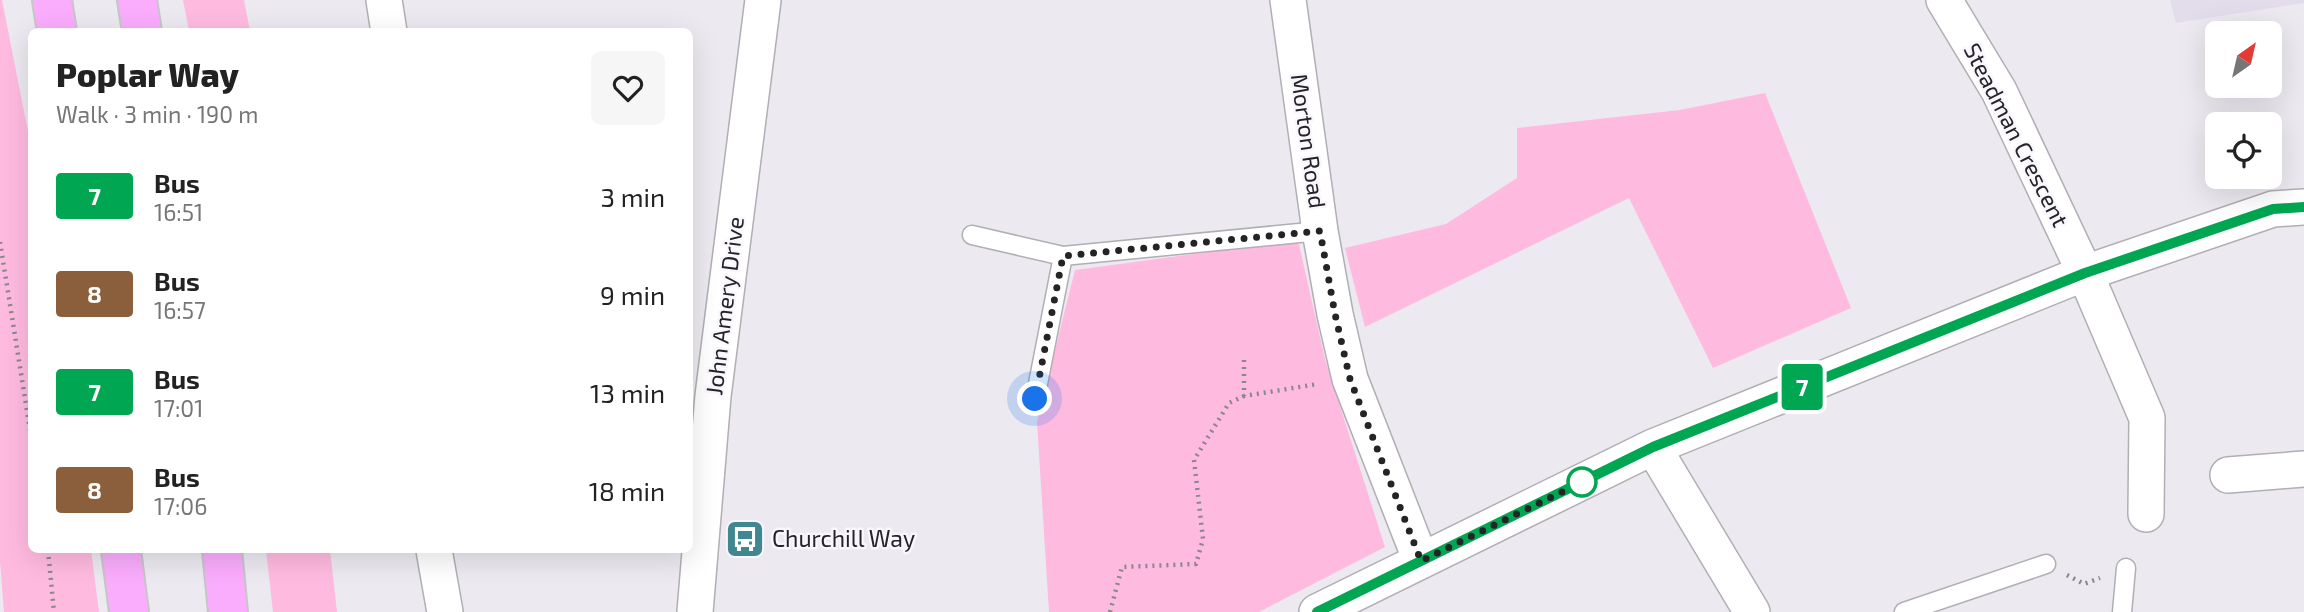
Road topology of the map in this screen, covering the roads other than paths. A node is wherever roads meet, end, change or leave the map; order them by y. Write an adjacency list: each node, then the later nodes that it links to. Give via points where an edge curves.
1 (52, 0): 7 (highway)
2 (137, 0): 8 (highway)
3 (384, 0): 9 (street)
4 (763, 0): 15 (street, John Amery Drive)
5 (1288, 0): 11 (street, Morton Road)
6 (1944, 0): 14 (street, Steadman Crescent, via 1999,91)
7 (56, 28)
8 (141, 28)
9 (388, 28)
10 (2304, 207): 14 (street, via 2273,209)
11 (1320, 231): 13 (lane); 24 (street, Morton Road, via 1350,379)
12 (972, 235): 13 (lane)
13 (1063, 256): 16 (lane)
14 (2085, 273): 17 (street); 20 (street, Steadman Crescent, via 2147,418)
15 (701, 395): 31 (street, John Amery Drive)
16 (1035, 399)
17 (1653, 447): 24 (street); 32 (street)
18 (2304, 469): 19 (street)
19 (2228, 475)
20 (2146, 514)
21 (121, 553): 28 (highway)
22 (222, 553): 29 (highway)
23 (435, 553): 30 (street)
24 (1421, 561): 27 (street)
25 (2046, 564): 33 (lane)
26 (2126, 568): 34 (lane)
27 (1336, 608)
28 (129, 612)
29 (228, 612)
30 (445, 612)
31 (695, 612)
32 (1752, 612)
33 (1904, 612)
34 (2122, 612)

